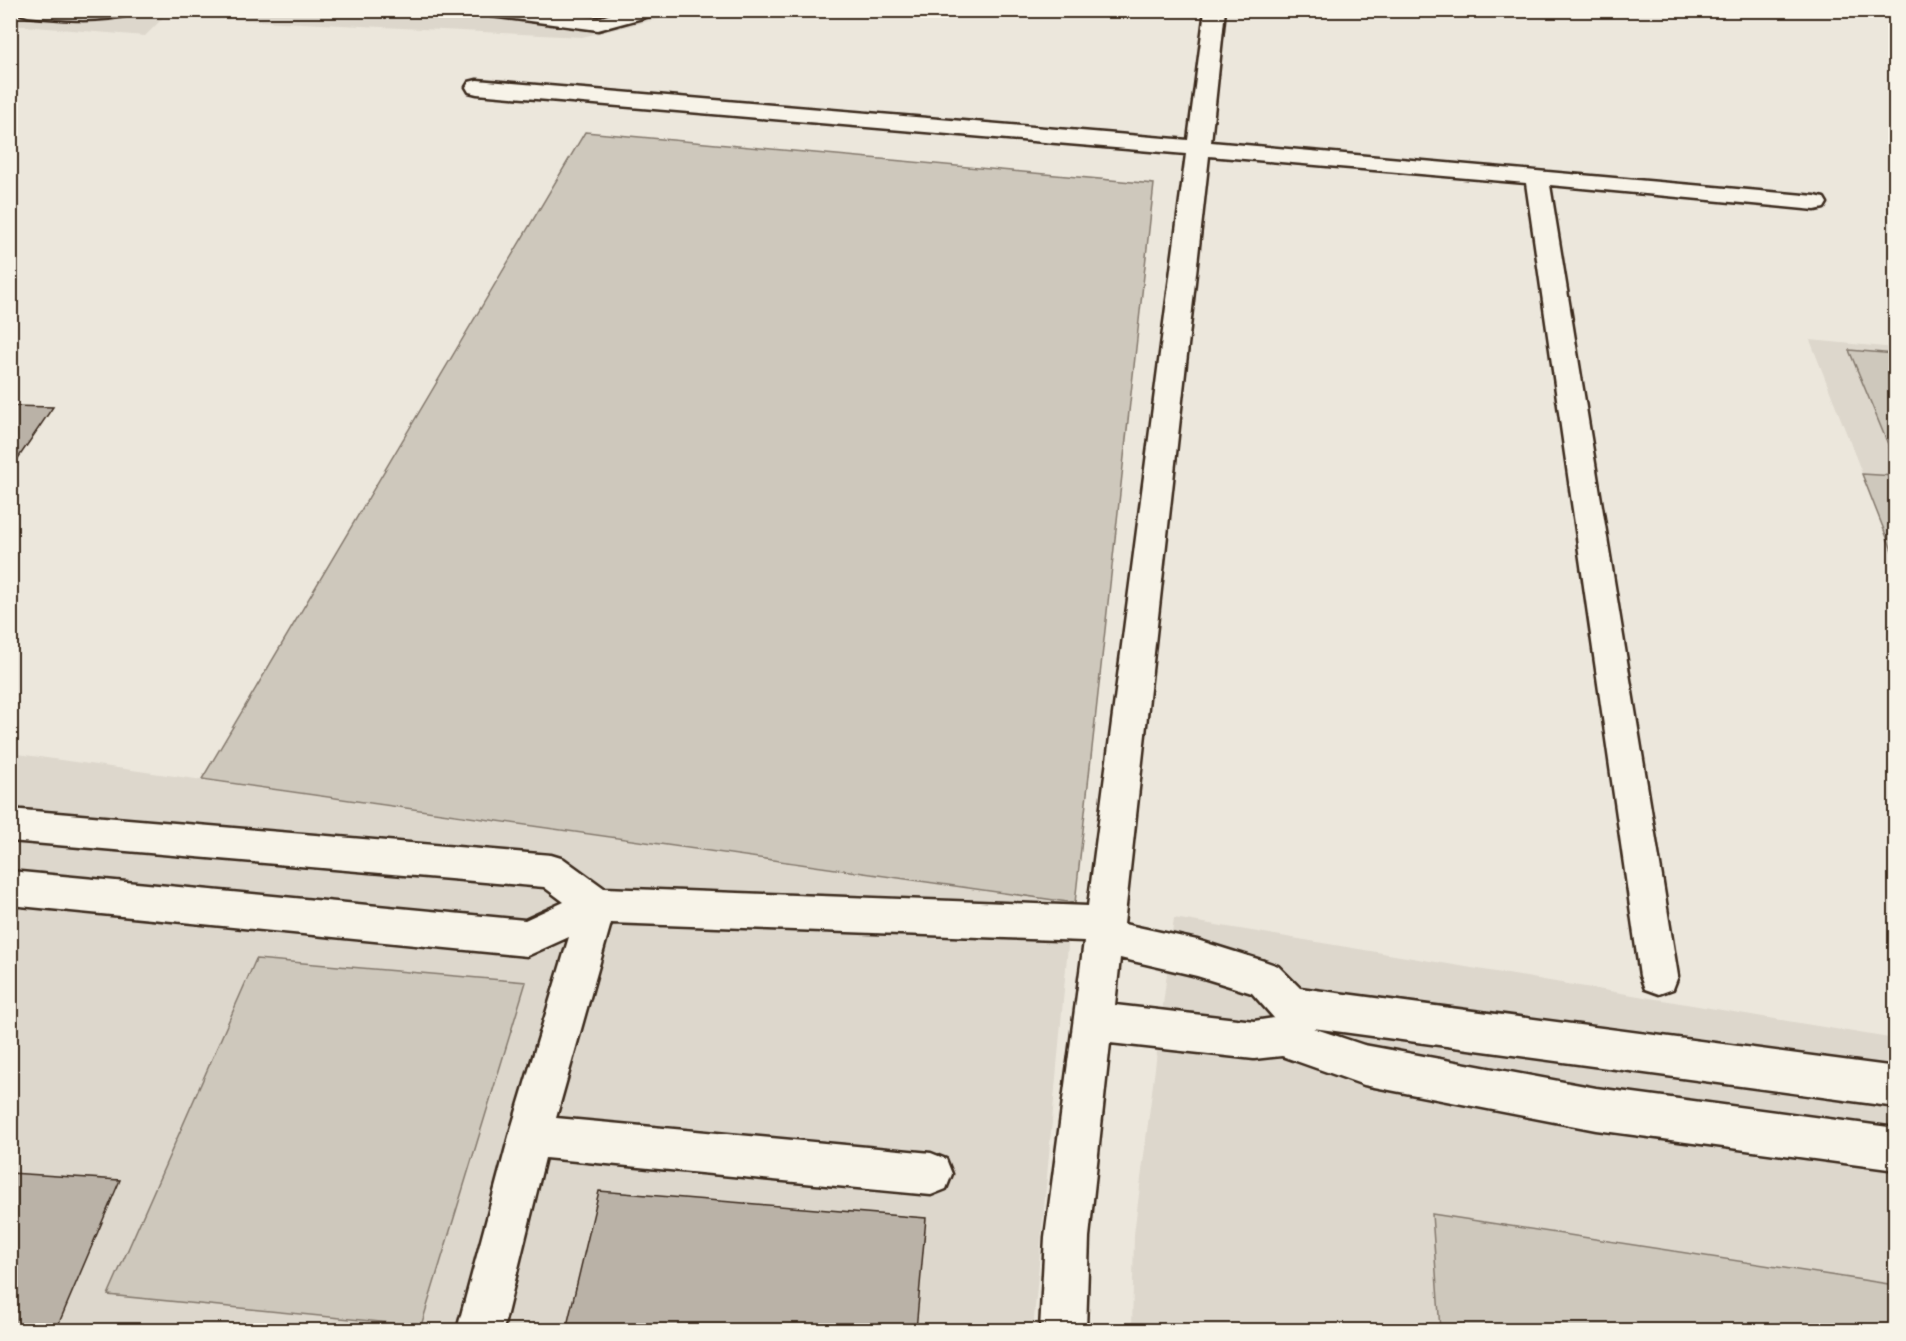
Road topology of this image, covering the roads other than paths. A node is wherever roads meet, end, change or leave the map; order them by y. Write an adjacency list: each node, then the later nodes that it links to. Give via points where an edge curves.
1 (28, 10): 2 (street, via 82,15 109,15)
2 (126, 10)
3 (491, 10): 4 (street, via 598,24)
4 (650, 10)
5 (1215, 10): 7 (street)
6 (477, 87): 7 (street)
7 (1198, 148): 8 (street); 13 (street)
8 (1537, 177): 9 (street); 14 (street)
9 (1815, 203)
10 (10, 825): 12 (street, via 551,871)
11 (10, 888): 12 (street, via 527,938)
12 (597, 905): 13 (street); 18 (street)
13 (1104, 930): 15 (street, via 1264,979); 16 (street)
14 (1659, 976)
15 (1286, 1021): 16 (street, via 1254,1040); 17 (street); 19 (street, via 1364,1065 1596,1109)
16 (1093, 1022): 22 (street, via 1067,1237)
17 (1896, 1088)
18 (530, 1136): 20 (street); 21 (street)
19 (1896, 1149)
20 (931, 1174)
21 (480, 1330)
22 (1064, 1330)

